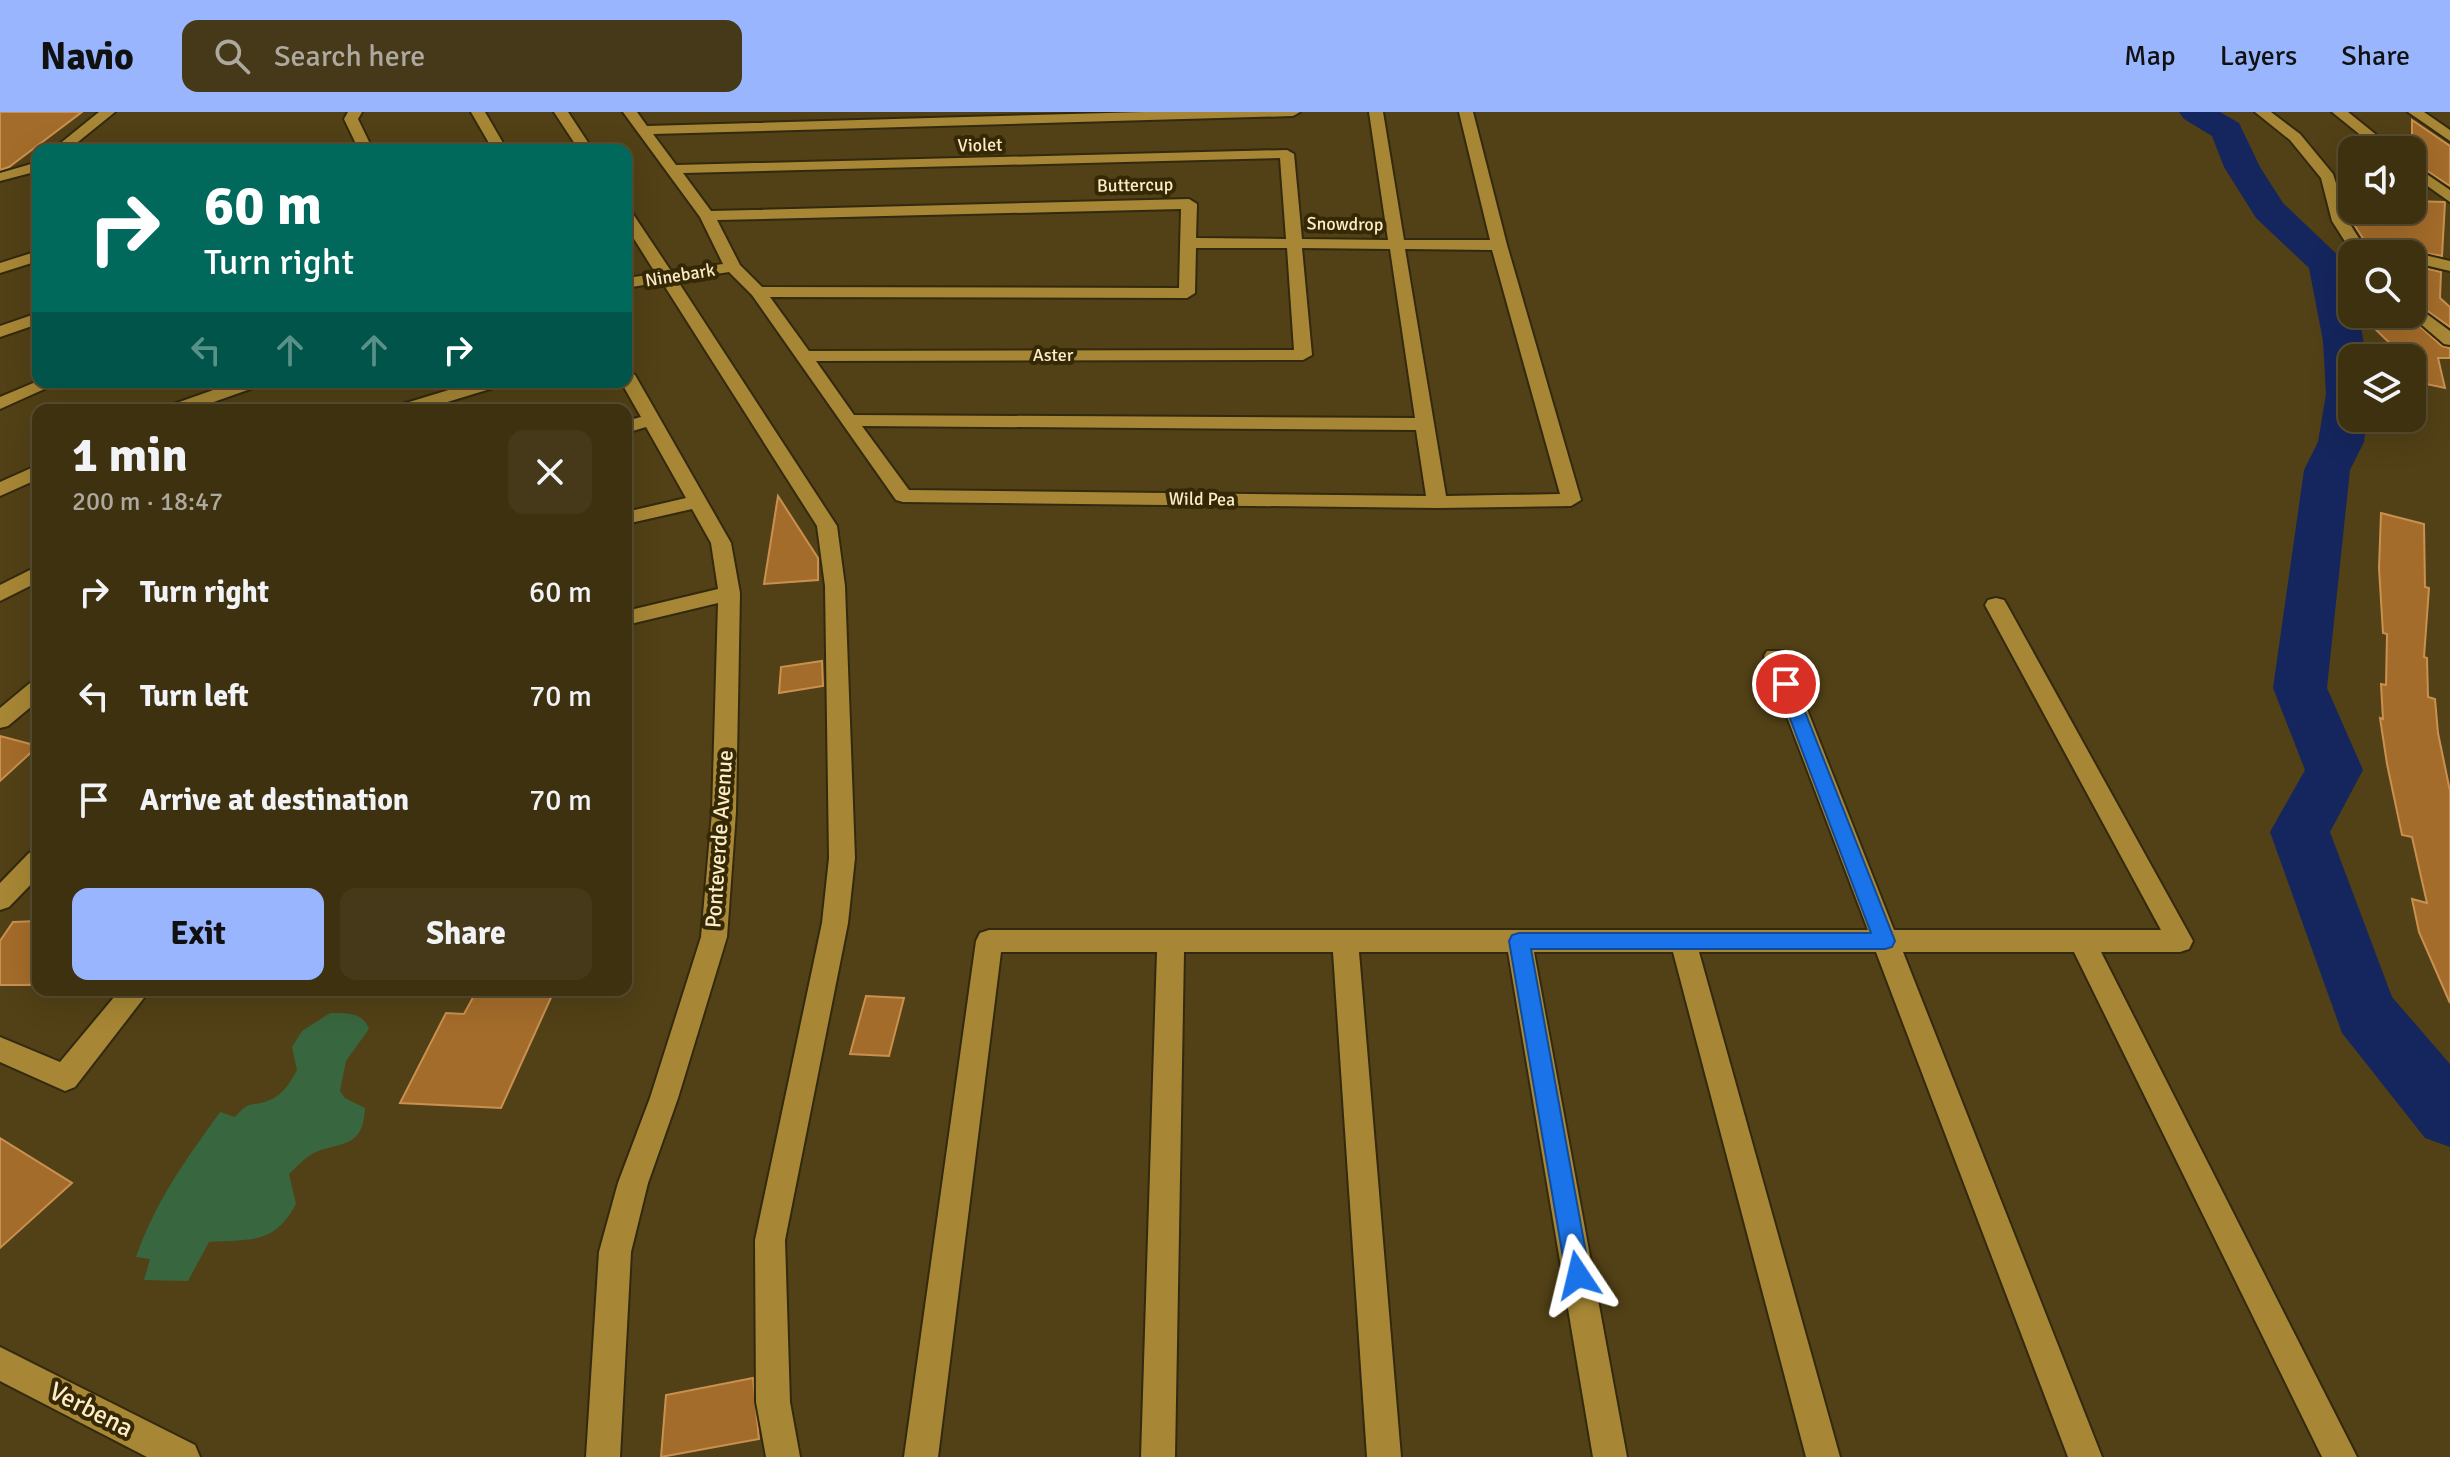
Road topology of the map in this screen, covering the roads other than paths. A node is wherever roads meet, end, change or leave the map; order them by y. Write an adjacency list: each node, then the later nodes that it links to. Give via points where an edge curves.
1 (108, 112): 15 (street)
2 (355, 112): 16 (street, via 351,119)
3 (478, 112): 17 (street)
4 (561, 112): 18 (street)
5 (630, 112): 12 (street, Wild Pea)
6 (1293, 112): 12 (street)
7 (1376, 112): 31 (street)
8 (1466, 112): 32 (street, Wild Pea)
9 (2262, 112): 28 (street, via 2334,177 2340,221)
10 (2339, 112): 13 (street)
11 (2415, 112): 14 (street)
12 (643, 130): 20 (street, Wild Pea)
13 (2370, 136)
14 (2450, 137)
15 (67, 144)
16 (363, 144)
17 (497, 144)
18 (582, 144)
19 (32, 169): 23 (street)
20 (673, 169): 26 (street, Wild Pea); 30 (street, Violet, via 1287,154)
21 (2426, 172): 22 (street)
22 (2450, 173)
23 (0, 177)
24 (2426, 180): 25 (street)
25 (2450, 197)
26 (707, 216): 29 (street, Buttercup, via 1189,204); 36 (street, Wild Pea)
27 (632, 223): 38 (street)
28 (2352, 240)
29 (1190, 243): 30 (street, Snowdrop); 40 (street, Buttercup, via 1187,293)
30 (1295, 244): 31 (street, Snowdrop); 45 (street, Aster, via 1303,355)
31 (1396, 245): 32 (street, Snowdrop); 55 (street)
32 (1499, 245): 60 (street, Wild Pea, via 1571,500)
33 (32, 258): 37 (street)
34 (2426, 260): 35 (street)
35 (2450, 266)
36 (733, 267): 38 (street, Ninebark); 40 (street, Wild Pea)
37 (0, 268)
38 (666, 277): 39 (street, Ninebark); 83 (street, via 827,526 835,586 842,858 835,923 770,1240 773,1402)
39 (632, 282)
40 (758, 292): 45 (street, Wild Pea)
41 (32, 320): 43 (street)
42 (2426, 320): 44 (street)
43 (0, 332)
44 (2450, 340)
45 (803, 356): 54 (street, Wild Pea)
46 (632, 385): 53 (street, Ponteverde Avenue)
47 (37, 388): 50 (street)
48 (236, 388): 51 (street)
49 (474, 388): 52 (street)
50 (0, 404)
51 (191, 404)
52 (422, 404)
53 (652, 420): 56 (street); 59 (street, Ponteverde Avenue)
54 (850, 420): 55 (street); 60 (street, Wild Pea, via 903,496)
55 (1423, 424): 60 (street)
56 (632, 425)
57 (32, 474): 58 (street)
58 (0, 490)
59 (696, 502): 61 (street); 63 (street, Ponteverde Avenue, via 721,543)
60 (1437, 502)
61 (632, 517)
62 (32, 576): 64 (street)
63 (729, 593): 66 (street); 82 (street, Ponteverde Avenue, via 724,812 714,937 615,1252)
64 (0, 594)
65 (1996, 605): 77 (street, via 2180,941)
66 (632, 617)
67 (1775, 656): 76 (street)
68 (32, 694): 69 (street)
69 (0, 720)
70 (32, 866): 71 (street)
71 (0, 900)
72 (1171, 941): 73 (street); 84 (street, via 989,941); 85 (street)
73 (1345, 941): 74 (street); 86 (street)
74 (1519, 941): 75 (street); 87 (street)
75 (1683, 941): 76 (street); 88 (street)
76 (1885, 941): 77 (street); 89 (street)
77 (2082, 941): 90 (street)
78 (131, 996): 79 (street, via 65,1078)
79 (0, 1049)
80 (0, 1363): 81 (street, Verbena)
81 (183, 1457)
82 (603, 1457)
83 (783, 1457)
84 (921, 1457)
85 (1158, 1457)
86 (1384, 1457)
87 (1610, 1457)
88 (1823, 1457)
89 (2085, 1457)
90 (2340, 1457)

